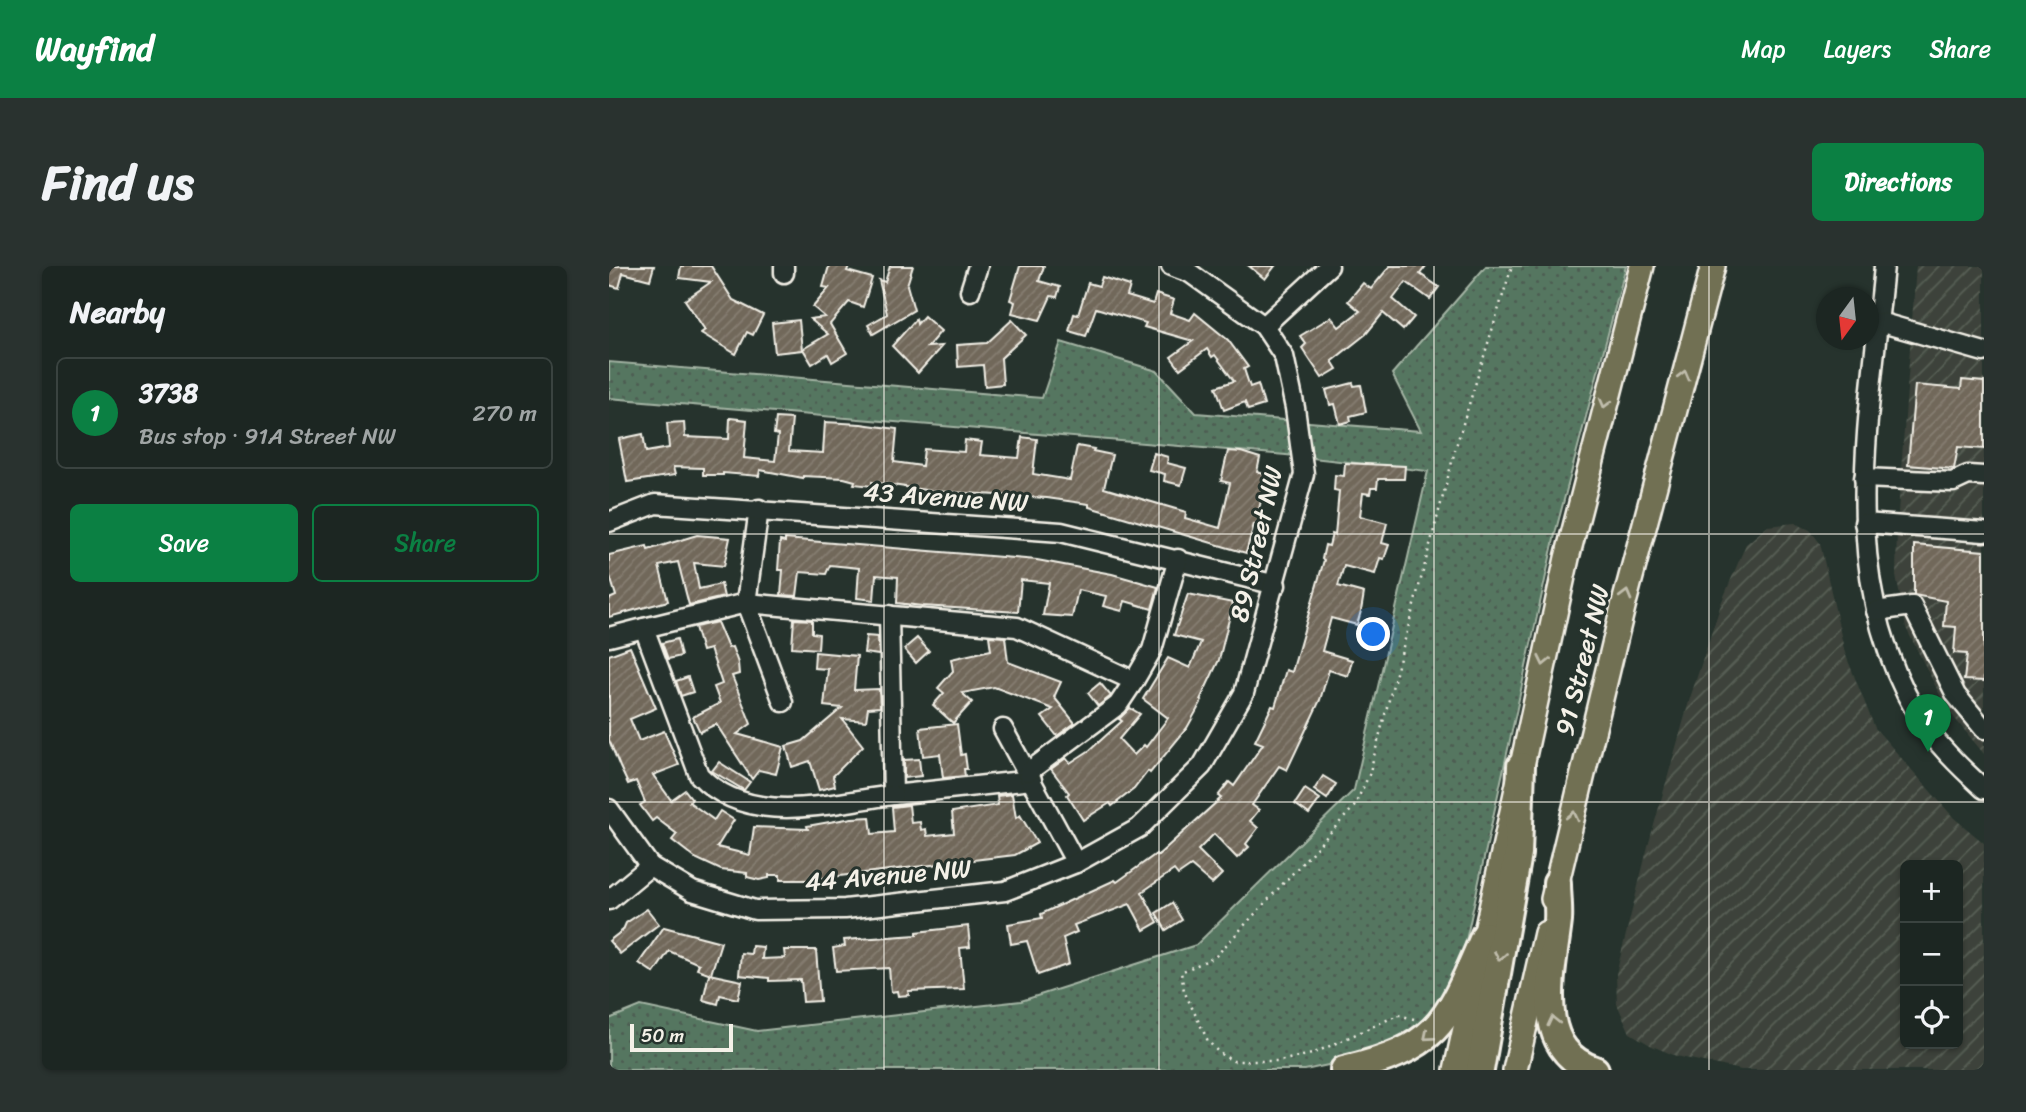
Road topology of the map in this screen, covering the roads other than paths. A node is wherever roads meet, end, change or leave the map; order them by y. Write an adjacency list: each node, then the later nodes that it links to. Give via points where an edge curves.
1 (978, 266): 7 (street)
2 (1171, 266): 9 (street, via 1190,273)
3 (1329, 266): 9 (street)
4 (1642, 266): 29 (main road, 91 Street NW, one-way to 29, via 1594,444)
5 (1713, 266): 37 (main road, 91 Street NW, one-way to 5, via 1623,607)
6 (1884, 266): 8 (street)
7 (970, 291)
8 (1879, 322): 11 (street)
9 (1264, 326): 19 (street, 89 Street NW, via 1284,356 1304,474)
10 (1876, 350): 13 (street)
11 (1984, 352)
12 (1984, 476): 13 (street, via 1968,475 1952,482)
13 (1864, 478): 16 (street)
14 (759, 509): 15 (street, 43 Avenue NW, via 655,504); 18 (street, 43 Avenue NW, via 1061,532); 20 (street)
15 (609, 522)
16 (1864, 523): 17 (street); 21 (street, via 1868,579)
17 (1984, 532)
18 (1178, 559): 19 (street, 43 Avenue NW); 25 (street, via 1151,650)
19 (1276, 585): 33 (street, 89 Street NW, via 1244,693 1202,766)
20 (746, 603): 22 (street); 23 (street); 26 (street)
21 (1876, 611): 28 (street, via 1912,606 1956,695); 31 (street, via 1885,645 1917,715)
22 (889, 615): 25 (street, via 1017,627); 32 (street)
23 (644, 628): 24 (street); 32 (street, via 699,775 715,791 777,810)
24 (609, 637)
25 (1134, 681): 30 (street, via 1118,705)
26 (783, 702)
27 (1003, 729): 30 (street)
28 (1984, 729)
29 (1521, 766): 39 (main road, 91 Street NW); 42 (highway, one-way to 42, via 1518,854)
30 (1030, 776): 32 (street); 35 (street)
31 (1984, 789)
32 (893, 795)
33 (1169, 801): 35 (street, 44 Avenue NW, via 1139,828)
34 (609, 809): 36 (street)
35 (1076, 863): 36 (street, 44 Avenue NW, via 1005,891 845,909 755,910 692,891)
36 (650, 866): 38 (street)
37 (1557, 883): 43 (main road, 91 Street NW); 44 (highway, one-way to 37, via 1568,1052 1552,1021 1550,979 1559,919)
38 (609, 900)
39 (1485, 935): 40 (highway, one-way to 40, via 1456,1001 1430,1036 1393,1057); 41 (main road, 91 Street NW)
40 (1344, 1070)
41 (1456, 1070)
42 (1480, 1070)
43 (1515, 1070)
44 (1595, 1070)

